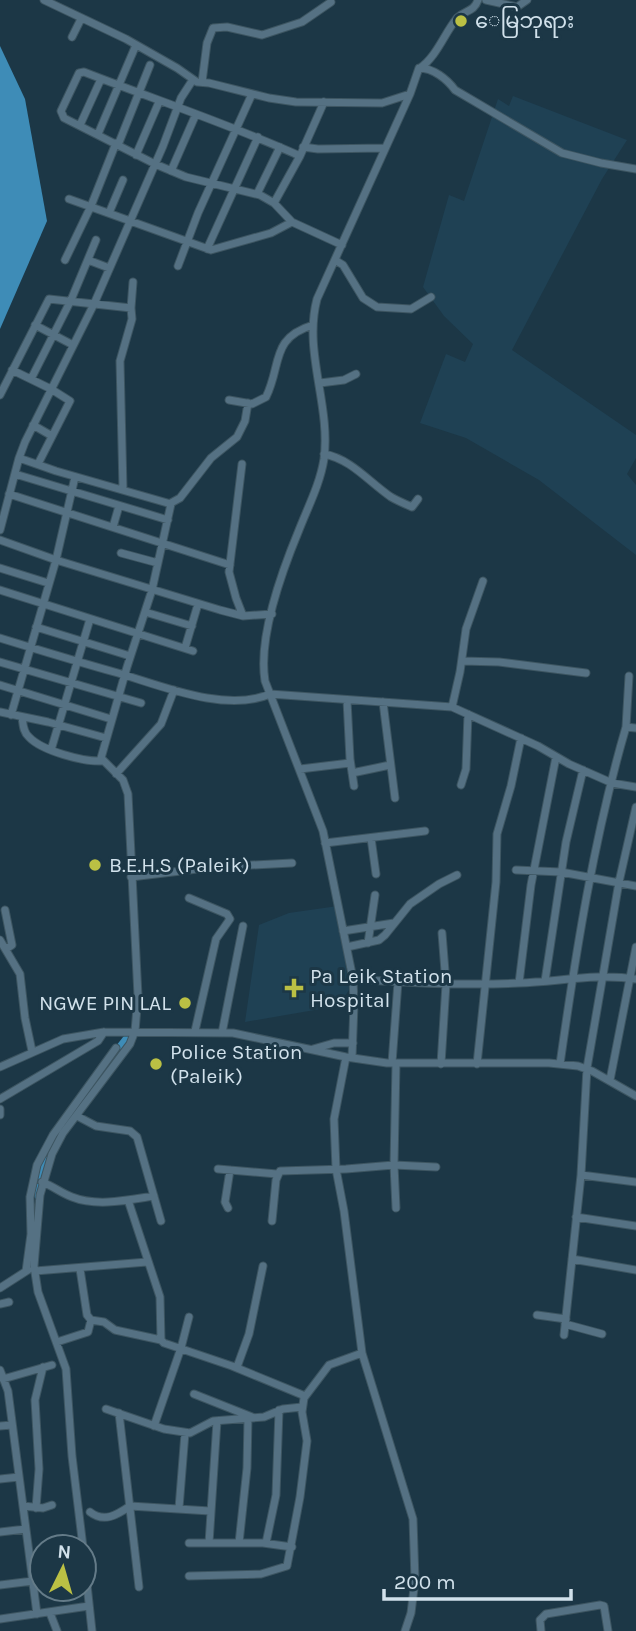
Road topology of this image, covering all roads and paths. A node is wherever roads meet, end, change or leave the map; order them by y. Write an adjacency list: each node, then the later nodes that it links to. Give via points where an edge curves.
1 (44, 0): 6 (street)
2 (478, 0): 10 (street, via 459,16 428,63)
3 (486, 0): 4 (street, via 517,8)
4 (527, 0)
5 (331, 2): 13 (street, via 302,22 262,35 213,28)
6 (81, 19): 7 (street); 8 (street)
7 (72, 37)
8 (136, 45): 12 (street); 14 (street)
9 (150, 65): 15 (street)
10 (419, 68): 17 (street); 33 (street, via 429,68 456,90 562,153)
11 (101, 79): 14 (street); 22 (street); 22 (street, via 81,72 61,111 64,118)
12 (192, 81): 13 (street); 20 (street)
13 (202, 82): 16 (street)
14 (118, 86): 15 (street); 24 (street)
15 (139, 94): 18 (street); 26 (street)
16 (252, 94): 19 (street, via 290,102); 23 (street)
17 (410, 94): 19 (street, via 382,103); 29 (street)
18 (159, 102): 20 (street); 30 (street)
19 (324, 102): 28 (street)
20 (178, 108): 21 (street); 32 (street)
21 (196, 114): 23 (street); 34 (street)
22 (80, 125): 24 (street)
23 (237, 128): 25 (street); 36 (street)
24 (98, 134): 26 (street)
25 (258, 137): 27 (street); 37 (street)
26 (117, 144): 30 (street); 41 (street)
27 (280, 147): 31 (street); 38 (street)
28 (303, 147): 29 (street); 31 (street)
29 (384, 148): 47 (street)
30 (136, 155): 32 (street)
31 (300, 156): 40 (street)
32 (155, 164): 34 (street); 43 (street)
33 (636, 169)
34 (171, 171): 36 (street)
35 (123, 180): 42 (street)
36 (213, 184): 37 (street); 46 (street)
37 (234, 188): 38 (street); 48 (street)
38 (257, 194): 40 (street)
39 (69, 199): 41 (street)
40 (274, 203): 44 (street)
41 (91, 206): 42 (street); 49 (street)
42 (109, 213): 43 (street)
43 (130, 220): 46 (street); 53 (street)
44 (292, 222): 47 (street); 48 (street, via 271,233)
45 (96, 240): 50 (street)
46 (187, 242): 48 (street); 52 (street)
47 (342, 246): 51 (street)
48 (207, 249)
49 (65, 260)
50 (88, 260): 53 (street); 56 (street)
51 (335, 260): 55 (street, via 363,298 377,307 412,309); 60 (street, via 317,299)
52 (178, 266)
53 (109, 268): 57 (street)
54 (133, 282): 58 (street)
55 (430, 297)
56 (71, 300): 57 (street); 59 (street, via 49,299); 61 (street)
57 (94, 304): 58 (street); 62 (street)
58 (131, 308): 79 (street, via 120,361)
59 (35, 325): 61 (street); 63 (street)
60 (313, 325): 66 (street); 70 (street, via 284,342 268,395 255,404)
61 (55, 335): 62 (street); 65 (street)
62 (73, 345): 67 (street)
63 (12, 370): 65 (street); 68 (street)
64 (356, 374): 66 (street)
65 (31, 379): 67 (street)
66 (320, 383): 73 (street)
67 (51, 389): 71 (street); 72 (street, via 70,401)
68 (0, 395)
69 (229, 400): 70 (street)
70 (248, 403): 83 (street, via 237,437 211,458)
71 (33, 425): 72 (street); 74 (street)
72 (52, 436): 75 (street)
73 (324, 454): 82 (street, via 340,458 412,507); 103 (street)
74 (19, 458): 75 (street); 77 (street)
75 (38, 464): 78 (street)
76 (242, 464): 94 (street)
77 (15, 474): 80 (street); 81 (street)
78 (75, 477): 79 (street); 80 (street)
79 (123, 489): 83 (street)
80 (72, 492): 84 (street); 85 (street)
81 (9, 494): 85 (street); 88 (street)
82 (418, 499)
83 (171, 503): 86 (street)
84 (119, 506): 86 (street); 87 (street)
85 (67, 512): 87 (street); 92 (street)
86 (168, 520): 90 (street)
87 (113, 527): 90 (street)
88 (0, 530)
89 (0, 540): 92 (street)
90 (163, 542): 93 (street); 94 (street)
91 (121, 553): 93 (street)
92 (56, 560): 97 (street); 99 (street)
93 (158, 563): 99 (street)
94 (230, 565): 104 (street)
95 (0, 568): 97 (street)
96 (483, 581): 113 (street)
97 (48, 583): 100 (street)
98 (0, 590): 100 (street)
99 (152, 590): 101 (street); 102 (street)
100 (42, 604): 105 (street); 107 (street)
101 (198, 604): 104 (street); 106 (street)
102 (145, 612): 106 (street); 108 (street)
103 (272, 614): 104 (street); 124 (street, via 263,655)
104 (243, 615)
105 (90, 619): 108 (street); 110 (street)
106 (192, 626): 108 (street, via 189,649)
107 (36, 627): 110 (street); 111 (street)
108 (137, 634): 112 (street)
109 (0, 638): 111 (street)
110 (84, 641): 112 (street); 115 (street)
111 (30, 647): 115 (street); 116 (street)
112 (130, 656): 118 (street)
113 (462, 661): 117 (street); 130 (street)
114 (0, 662): 116 (street)
115 (77, 662): 118 (street); 120 (street)
116 (23, 669): 120 (street); 122 (street)
117 (586, 673)
118 (124, 675): 123 (street); 125 (street)
119 (629, 676): 137 (street)
120 (71, 683): 125 (street); 129 (street)
121 (0, 685): 122 (street)
122 (18, 690): 129 (street); 133 (street)
123 (174, 690): 124 (street, via 235,701); 149 (street, via 161,724)
124 (270, 694): 126 (street); 146 (street)
125 (118, 697): 128 (street); 135 (street)
126 (347, 700): 127 (street); 144 (street)
127 (383, 702): 130 (street); 145 (street)
128 (141, 703)
129 (65, 705): 135 (street); 136 (street)
130 (452, 707): 132 (street)
131 (0, 712): 133 (street)
132 (468, 714): 140 (street); 151 (street)
133 (11, 715): 134 (street)
134 (22, 717): 136 (street); 141 (street, via 27,735)
135 (111, 719): 139 (street)
136 (59, 725): 139 (street); 141 (street)
137 (626, 727): 138 (street); 150 (street)
138 (636, 728)
139 (106, 738): 143 (street)
140 (521, 738): 142 (street); 189 (street, via 497,834)
141 (51, 750): 143 (street)
142 (556, 757): 147 (street); 161 (street)
143 (103, 761): 149 (street)
144 (350, 763): 146 (street); 148 (street)
145 (390, 765): 148 (street); 154 (street)
146 (300, 769): 158 (street)
147 (583, 770): 150 (street); 162 (street)
148 (352, 773): 152 (street)
149 (116, 774): 166 (street, via 127,787)
150 (612, 783): 153 (street); 165 (street)
151 (461, 785)
152 (354, 786)
153 (636, 787)
154 (395, 798)
155 (636, 807): 167 (street)
156 (425, 831): 157 (street)
157 (371, 838): 158 (street); 163 (street)
158 (325, 843): 175 (street)
159 (292, 863): 166 (street)
160 (516, 870): 161 (street)
161 (534, 871): 162 (street); 190 (street)
162 (561, 872): 165 (street); 186 (street)
163 (376, 874)
164 (457, 876): 172 (street, via 414,901)
165 (591, 876): 167 (street); 183 (street)
166 (131, 877): 191 (street, via 138,996)
167 (619, 882): 168 (street); 182 (street)
168 (636, 886)
169 (375, 895): 173 (street)
170 (189, 898): 192 (street, via 230,919 216,939)
171 (5, 910): 181 (street)
172 (394, 923): 173 (street); 178 (street, via 386,935)
173 (371, 925): 175 (street); 178 (street)
174 (243, 926): 194 (street)
175 (344, 931): 179 (street)
176 (442, 933): 188 (street)
177 (0, 940): 181 (street)
178 (368, 943): 179 (street)
179 (346, 947): 184 (street)
180 (636, 947): 185 (street)
181 (6, 951): 198 (street, via 17,968)
182 (602, 977): 183 (street); 185 (street); 205 (street)
183 (573, 978): 186 (street); 202 (street)
184 (353, 979): 187 (street); 195 (street)
185 (633, 979): 206 (street)
186 (545, 981): 190 (street)
187 (398, 982): 188 (street); 200 (street)
188 (446, 984): 189 (street); 203 (street)
189 (486, 984): 190 (street); 201 (street)
190 (519, 984)
191 (135, 1031): 192 (street); 193 (street); 211 (street)
192 (195, 1031): 194 (street)
193 (104, 1032): 198 (street); 208 (street, via 98,1041)
194 (222, 1032): 197 (street)
195 (353, 1043): 197 (street); 199 (street)
196 (116, 1048): 222 (street, via 43,1152 37,1165)
197 (313, 1049): 199 (street)
198 (32, 1051): 204 (street)
199 (349, 1057): 200 (street); 215 (street, via 334,1119)
200 (394, 1063): 203 (street); 212 (street)
201 (477, 1064): 202 (street); 203 (street)
202 (560, 1064): 205 (street)
203 (440, 1065)
204 (0, 1067)
205 (587, 1068): 206 (street); 218 (street)
206 (610, 1080): 207 (street)
207 (636, 1096)
208 (0, 1099)
209 (0, 1109): 210 (street)
210 (0, 1115)
211 (77, 1116): 219 (street, via 63,1133); 221 (street, via 96,1126 133,1133)
212 (394, 1165): 213 (street); 215 (street); 225 (street)
213 (436, 1167)
214 (218, 1169): 216 (street)
215 (336, 1169): 217 (street, via 289,1169); 246 (street)
216 (230, 1170): 217 (street); 224 (street)
217 (277, 1174): 227 (street)
218 (581, 1175): 220 (street); 226 (street)
219 (42, 1182): 222 (street); 223 (street, via 73,1198)
220 (636, 1182)
221 (154, 1196): 223 (street); 228 (street)
222 (35, 1200): 233 (street); 233 (street)
223 (128, 1200): 231 (street)
224 (228, 1208)
225 (396, 1208)
226 (576, 1217): 229 (street); 230 (street)
227 (272, 1221)
228 (161, 1222)
229 (636, 1226)
230 (572, 1259): 235 (street); 240 (street)
231 (147, 1262): 234 (street); 243 (street, via 160,1301)
232 (264, 1266): 247 (street)
233 (31, 1269): 234 (street); 236 (street); 244 (street)
234 (80, 1269): 239 (street)
235 (636, 1269)
236 (0, 1288)
237 (537, 1315): 240 (street)
238 (189, 1317): 245 (street)
239 (91, 1320): 243 (street); 244 (street, via 88,1332)
240 (566, 1322): 241 (street); 242 (street)
241 (602, 1334)
242 (564, 1335)
243 (161, 1340): 245 (street)
244 (57, 1342): 272 (street, via 66,1369)
245 (181, 1348): 247 (street); 259 (street)
246 (362, 1353): 250 (street, via 329,1365); 290 (street, via 416,1536 415,1580)
247 (237, 1367): 250 (street)
248 (1, 1373): 257 (street); 266 (street, via 48,1366 35,1400)
249 (194, 1394): 255 (street)
250 (305, 1396): 251 (street)
251 (302, 1407): 253 (street); 278 (street, via 307,1441)
252 (106, 1409): 254 (street)
253 (279, 1410): 255 (street); 275 (street, via 276,1495)
254 (119, 1413): 259 (street); 265 (street)
255 (251, 1418): 256 (street); 273 (street)
256 (217, 1421): 260 (street); 268 (street)
257 (12, 1425): 258 (street); 261 (street)
258 (0, 1426)
259 (154, 1426): 260 (street)
260 (185, 1433): 267 (street)
261 (19, 1477): 262 (street); 264 (street)
262 (0, 1479)
263 (52, 1505): 266 (street)
264 (23, 1506): 266 (street); 270 (street)
265 (130, 1506): 267 (street); 269 (street, via 109,1517); 282 (street)
266 (36, 1508)
267 (179, 1508): 268 (street)
268 (210, 1511): 277 (street)
269 (90, 1512)
270 (26, 1529): 271 (street); 276 (street)
271 (0, 1532)
272 (81, 1533)
273 (239, 1542): 275 (street); 277 (street)
274 (189, 1543): 277 (street)
275 (266, 1543): 278 (street)
276 (28, 1544)
277 (209, 1544)
278 (292, 1547): 279 (street, via 287,1566 274,1571)
279 (189, 1576)
280 (28, 1582): 281 (street)
281 (0, 1585)
282 (138, 1587)
283 (36, 1603): 286 (street)
284 (89, 1605): 285 (street); 289 (street)
285 (50, 1613): 286 (street); 288 (street)
286 (37, 1614): 287 (street)
287 (0, 1619)
288 (57, 1631)
289 (92, 1631)
290 (405, 1631)
291 (541, 1631): 292 (street, via 545,1614 600,1605 604,1606)
292 (608, 1631)

